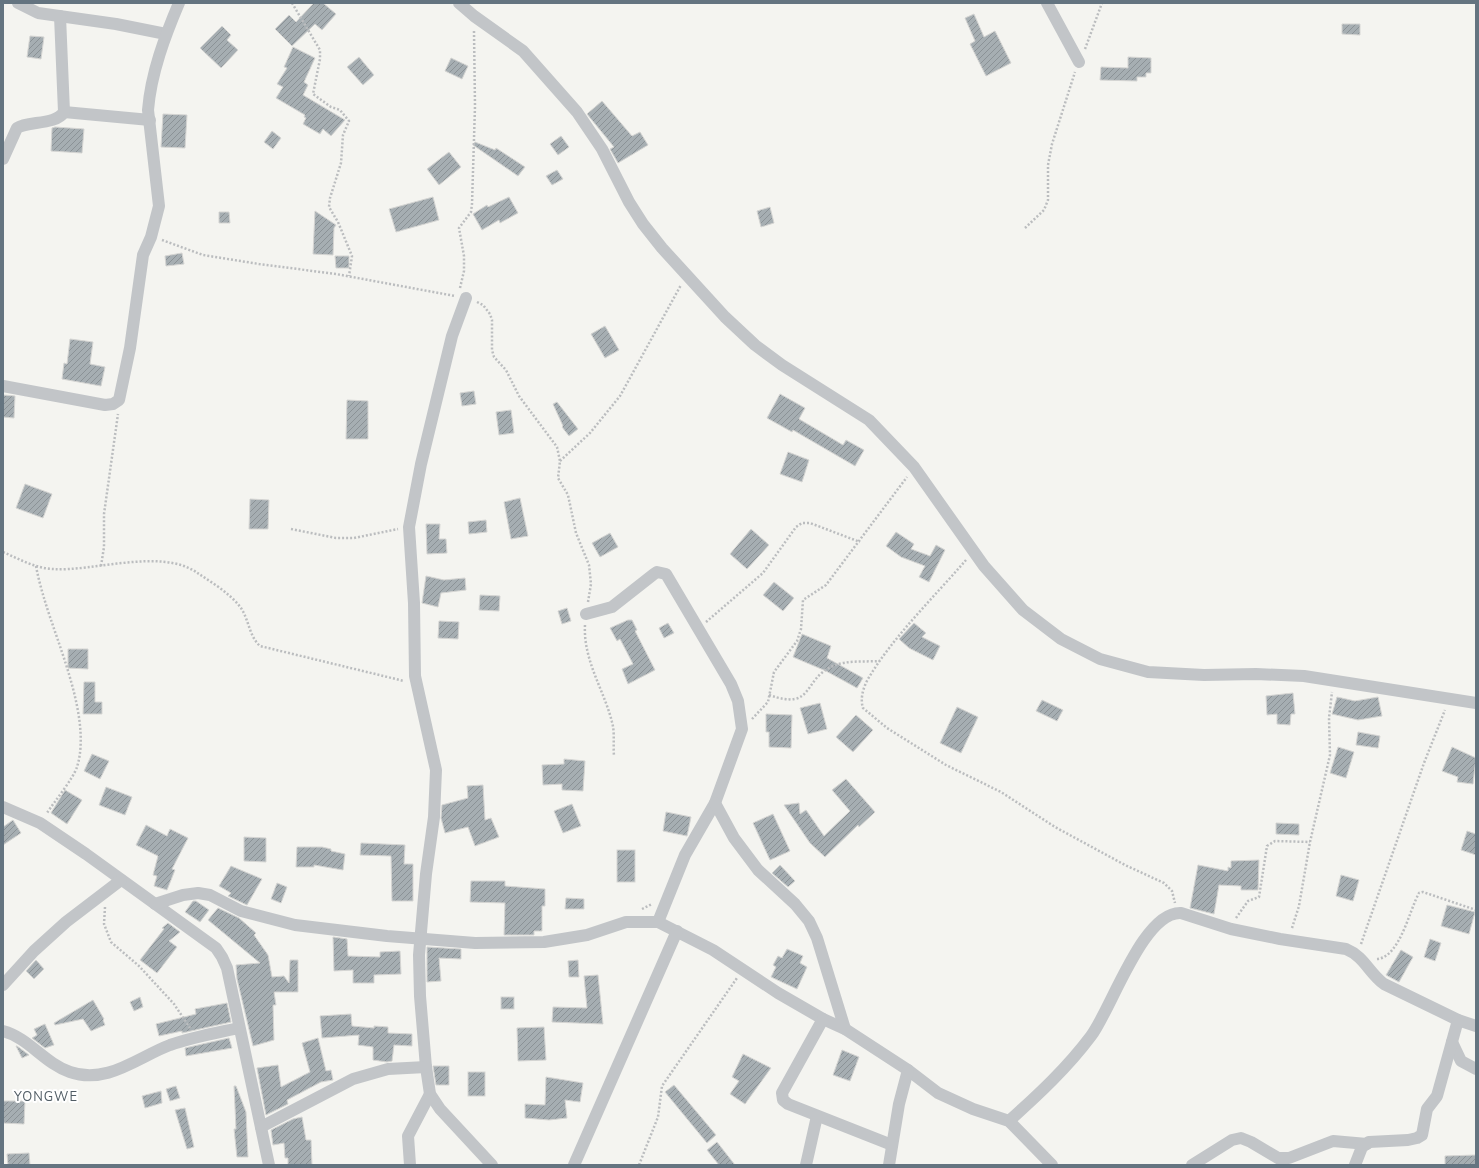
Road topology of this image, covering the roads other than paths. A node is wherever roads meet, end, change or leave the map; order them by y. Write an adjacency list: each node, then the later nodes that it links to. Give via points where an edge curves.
1 (18, 3): 5 (street, via 38,13)
2 (179, 3): 6 (street)
3 (459, 3): 14 (street, via 523,51 577,112 602,149 643,224 725,317 755,345 782,365 869,420 914,467 984,566 1023,610 1061,639 1100,659 1148,672 1304,676)
4 (1047, 3): 7 (street)
5 (60, 16): 6 (street); 8 (street)
6 (166, 34): 9 (street, via 149,96)
7 (1079, 62)
8 (64, 112): 9 (street); 10 (street, via 60,116 17,128)
9 (150, 120): 12 (street, via 159,206 151,237 143,255 130,348 119,400 105,405)
10 (3, 159)
11 (466, 298): 21 (street, via 452,336 421,464 409,527 414,603 413,664 436,770 434,817)
12 (3, 386)
13 (586, 614): 15 (street, via 612,607 654,574 662,572 669,579 731,684 738,701 742,729)
14 (1476, 703)
15 (715, 803): 19 (street, via 685,855); 27 (street, via 734,838 758,870 795,904 809,921 817,938)
16 (3, 807): 17 (street, via 40,823)
17 (121, 880): 18 (street); 22 (street, via 66,922 34,951)
18 (155, 904): 21 (street, via 198,893 210,895 242,911 295,925); 26 (street, via 216,948 227,968)
19 (658, 922): 20 (street); 21 (street, via 626,922 587,935 544,942 475,943)
20 (677, 930): 23 (street); 42 (street)
21 (420, 938): 30 (street, via 420,996)
22 (3, 985)
23 (823, 1019): 27 (street); 34 (street, via 782,1093 783,1100 788,1104)
24 (1458, 1020): 25 (street); 29 (street); 35 (street, via 1384,984 1373,975 1359,956 1346,949 1230,929 1182,913 1174,913 1157,926 1132,957 1092,1035 1050,1084)
25 (1476, 1026)
26 (239, 1028): 28 (street, via 169,1045 110,1072 84,1076 53,1064 23,1039); 36 (street)
27 (845, 1029): 32 (street)
28 (3, 1031)
29 (1452, 1042): 31 (street, via 1461,1061); 37 (street, via 1437,1096 1427,1109 1422,1134 1412,1139)
30 (426, 1067): 33 (street); 36 (street, via 388,1069 353,1079)
31 (1476, 1069)
32 (908, 1070): 35 (street, via 938,1093 973,1109); 38 (street)
33 (430, 1094): 40 (street, via 408,1136); 41 (street, via 440,1109)
34 (817, 1116): 38 (street); 43 (street)
35 (1008, 1120): 45 (street)
36 (261, 1127): 39 (street)
37 (1367, 1144): 46 (street, via 1333,1141 1289,1158 1278,1158 1241,1138 1232,1140); 47 (street, via 1360,1151)
38 (892, 1145): 44 (street)
39 (269, 1165)
40 (410, 1165)
41 (492, 1165)
42 (574, 1165)
43 (806, 1165)
44 (889, 1165)
45 (1052, 1165)
46 (1192, 1165)
47 (1355, 1165)

